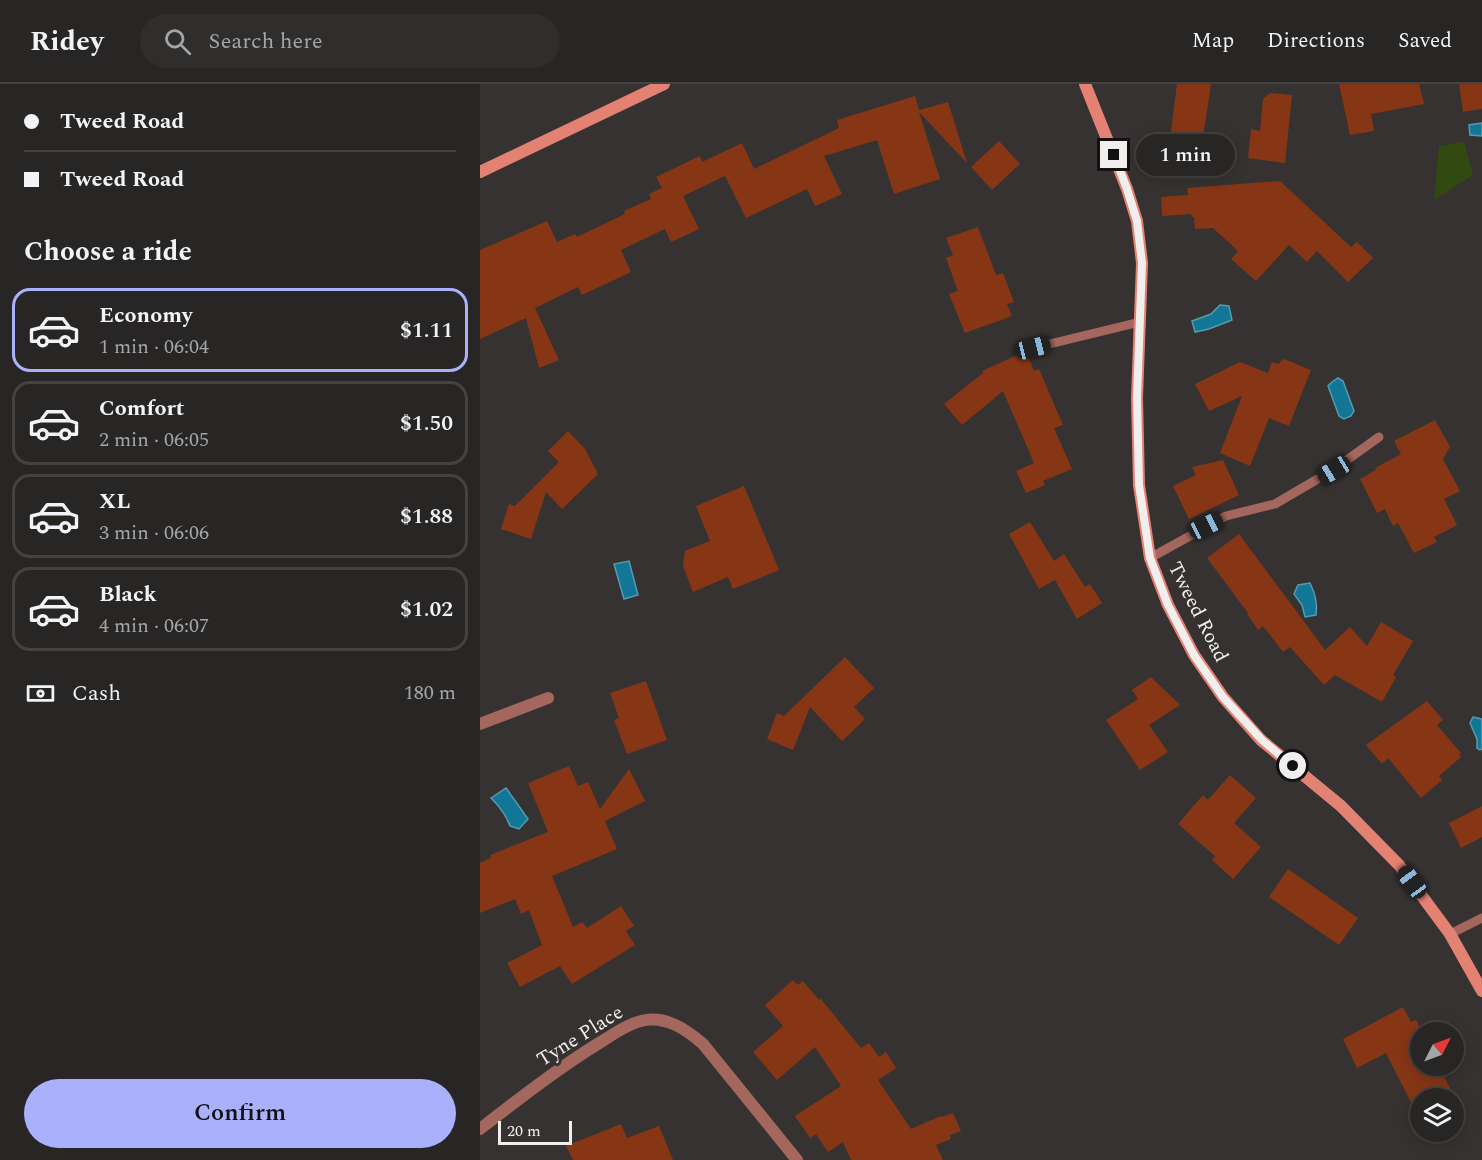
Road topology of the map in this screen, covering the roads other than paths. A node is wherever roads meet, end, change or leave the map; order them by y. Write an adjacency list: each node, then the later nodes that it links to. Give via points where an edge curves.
1 (664, 84): 3 (street)
2 (1085, 84): 4 (street, Tweed Road, via 1137,221 1142,263)
3 (480, 171)
4 (1140, 322): 5 (lane); 7 (street, Tweed Road, via 1139,485)
5 (1033, 348)
6 (1379, 436): 7 (lane, via 1334,470 1275,504 1226,516)
7 (1150, 558): 11 (street, Tweed Road, via 1168,605 1194,655 1223,697 1262,740 1341,806 1399,865)
8 (548, 698): 9 (street)
9 (480, 724)
10 (1482, 918): 11 (lane)
11 (1450, 934): 12 (street, Tweed Road)
12 (1482, 991)
13 (480, 1129): 14 (street, Tyne Place, via 621,1029 641,1021 667,1021 703,1044)
14 (797, 1160)

